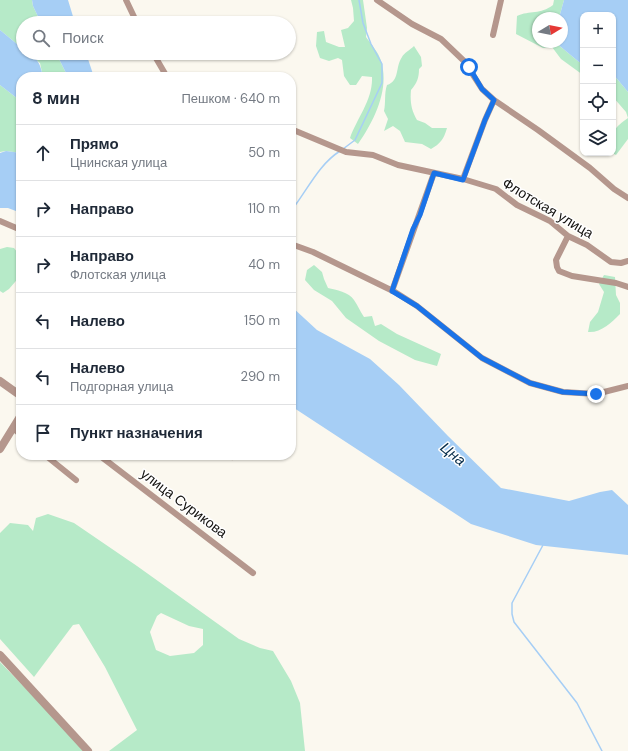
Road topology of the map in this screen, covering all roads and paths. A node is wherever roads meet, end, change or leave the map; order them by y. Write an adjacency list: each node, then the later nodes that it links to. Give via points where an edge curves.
1 (126, 0): 4 (street)
2 (377, 0): 8 (street, via 412,24 441,39 464,61 482,89)
3 (501, 0): 5 (street)
4 (134, 16)
5 (493, 35)
6 (157, 60): 7 (street)
7 (164, 72)
8 (494, 100): 11 (street); 12 (street)
9 (296, 131): 10 (street, Флотская улица, via 344,152 373,156)
10 (434, 173): 11 (street, Флотская улица); 19 (street)
11 (463, 180): 15 (street, Флотская улица, via 496,189 517,205 550,221)
12 (628, 198)
13 (0, 221): 14 (street)
14 (16, 228)
15 (568, 236): 17 (street, Флотская улица, via 587,245 611,262); 18 (street, via 556,260 559,271)
16 (296, 246): 19 (street)
17 (628, 261)
18 (628, 287)
19 (392, 291): 21 (street, via 417,306 482,358 530,383 563,392 596,394)
20 (0, 381): 22 (street)
21 (628, 386)
22 (16, 392)
23 (16, 423): 24 (street)
24 (13, 428): 25 (street); 26 (street)
25 (16, 431)
26 (0, 449)
27 (51, 460): 29 (street)
28 (105, 460): 30 (street, улица Сурикова)
29 (76, 480)
30 (252, 573)
31 (0, 656): 32 (street)
32 (88, 751)

